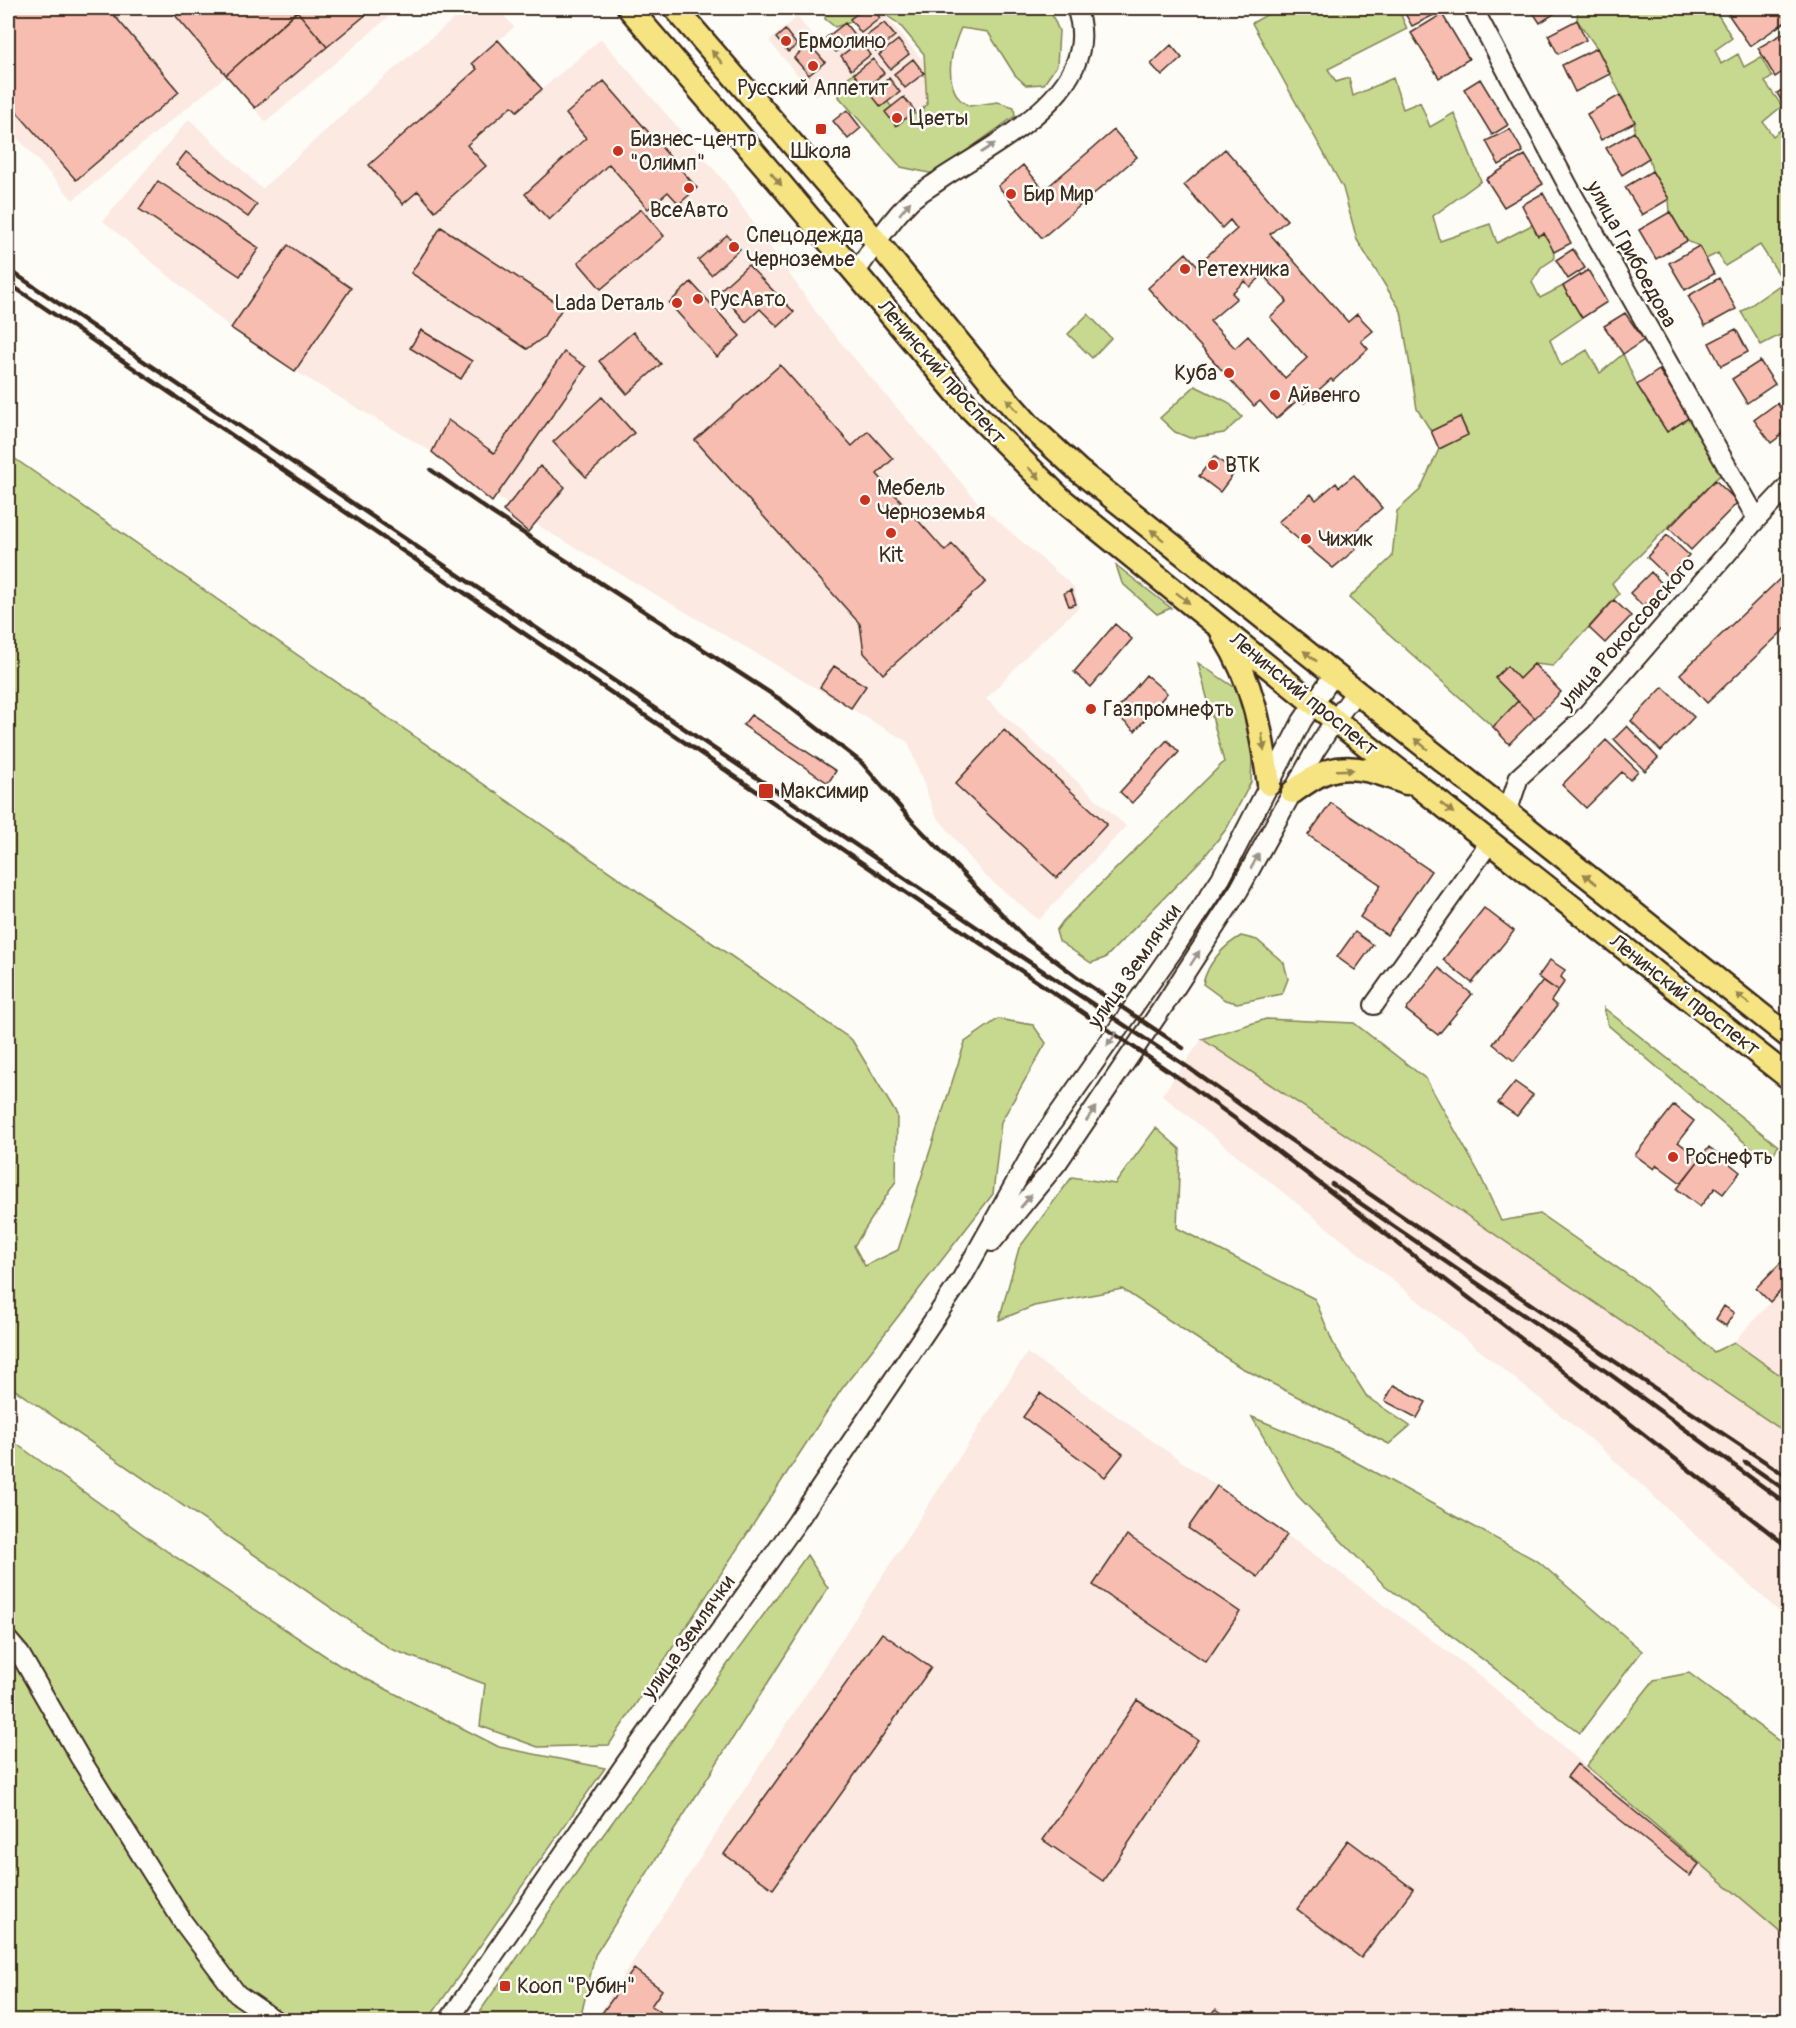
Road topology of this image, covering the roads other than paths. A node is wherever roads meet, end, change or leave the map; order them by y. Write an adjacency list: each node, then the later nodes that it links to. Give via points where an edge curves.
1 (629, 8): 7 (main road, Ленинский проспект, one-way to 7)
2 (644, 8): 3 (main road, via 657,20 663,20)
3 (676, 8): 6 (main road, Ленинский проспект, one-way to 3)
4 (1076, 8): 6 (street, one-way to 4, via 912,199 1051,101 1075,69 1081,40)
5 (1473, 8): 9 (street, улица Грибоедова, via 1574,197)
6 (877, 242): 7 (street); 11 (main road, Ленинский проспект, one-way to 6, via 1078,470 1029,425)
7 (856, 272): 10 (main road, Ленинский проспект, one-way to 10, via 966,404 1012,452 1060,498)
8 (1788, 486): 9 (street, улица Рокоссовского)
9 (1757, 519): 18 (street, улица Рокоссовского, via 1582,720 1520,777)
10 (1208, 618): 13 (main road, Ленинский проспект); 15 (main road, one-way to 15, via 1230,646 1254,700)
11 (1334, 674): 12 (main road, Ленинский проспект); 13 (street, улица Землячки)
12 (1356, 692): 14 (street, улица Землячки); 18 (main road, Ленинский проспект, one-way to 12)
13 (1312, 703): 14 (main road, Ленинский проспект); 15 (street, улица Землячки)
14 (1335, 720): 16 (main road, Ленинский проспект); 17 (street, улица Землячки)
15 (1269, 784): 23 (street, улица Землячки, one-way to 23, via 1207,900 1036,1146)
16 (1426, 791): 17 (main road, one-way to 16, via 1313,778 1343,769 1375,773); 19 (main road, Ленинский проспект, one-way to 19)
17 (1293, 792): 23 (street, улица Землячки, one-way to 17, via 1065,1152 1225,911)
18 (1507, 813): 21 (main road, Ленинский проспект, one-way to 18)
19 (1490, 842): 20 (street); 22 (main road, Ленинский проспект)
20 (1374, 1005)
21 (1788, 1036)
22 (1788, 1077)
23 (962, 1278): 26 (street, улица Землячки, via 797,1522)
24 (8, 1640): 25 (street, via 183,1922 237,1994)
25 (275, 2020)
26 (449, 2020)

